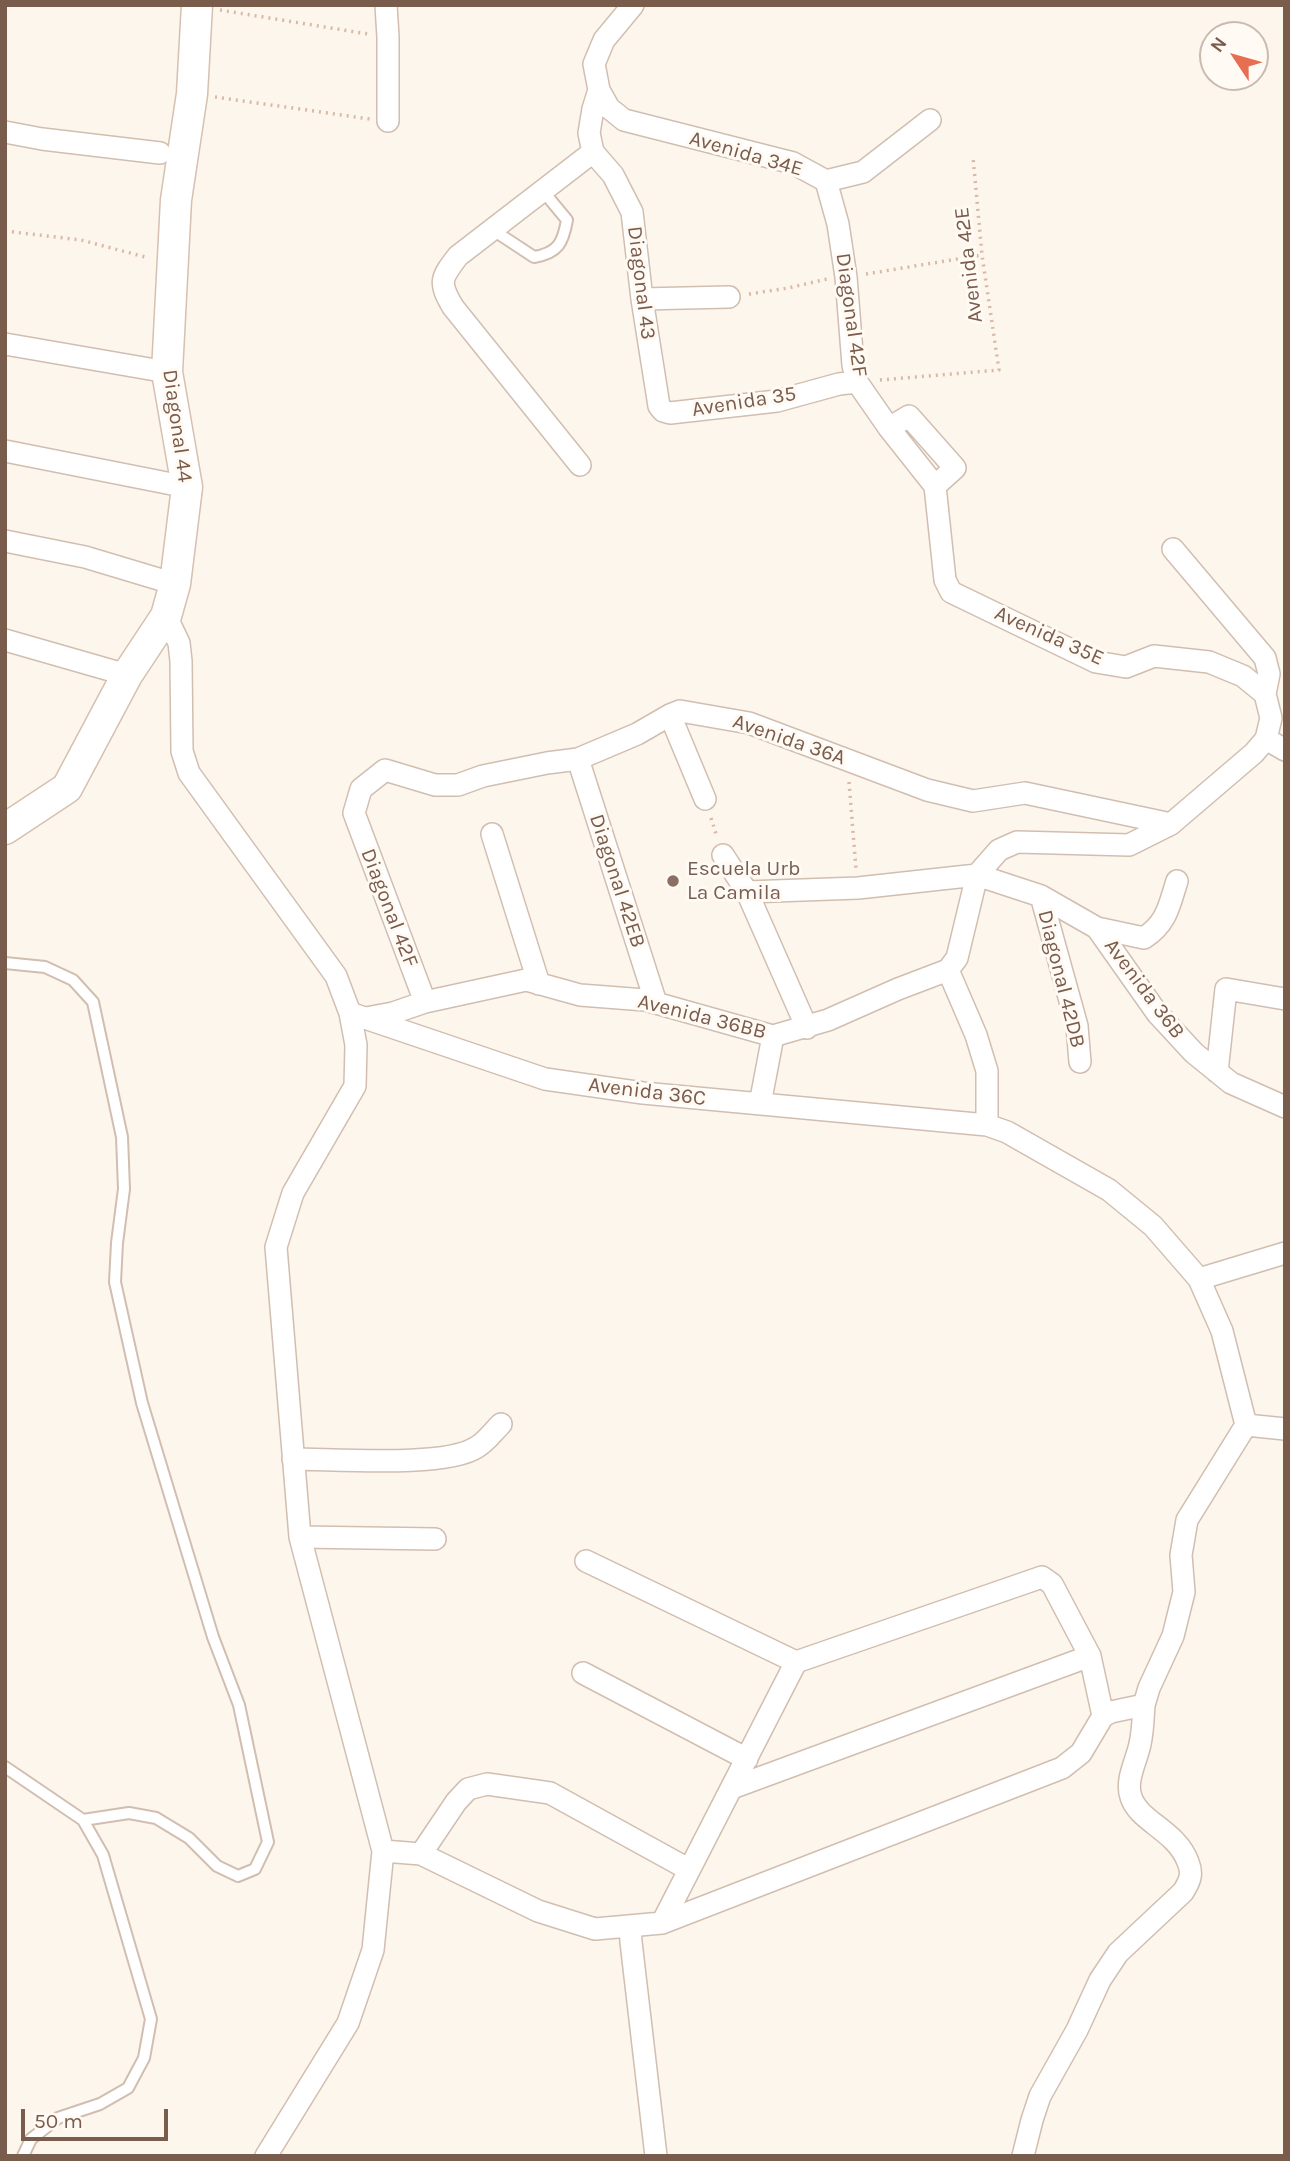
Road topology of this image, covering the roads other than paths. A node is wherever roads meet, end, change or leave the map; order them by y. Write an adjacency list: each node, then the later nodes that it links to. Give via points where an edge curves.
1 (386, 5): 5 (street)
2 (633, 5): 4 (street, via 604,40 594,64)
3 (197, 6): 16 (main road, Diagonal 44, via 192,94 176,200)
4 (599, 90): 8 (street, via 589,133); 10 (street, Avenida 34E, via 624,120 793,163)
5 (387, 121)
6 (930, 121): 10 (street, Avenida 34E, via 863,172)
7 (5, 132): 9 (street)
8 (593, 152): 11 (street); 14 (street, Diagonal 43, via 613,175 632,212)
9 (160, 153)
10 (826, 181): 17 (street, Diagonal 42F, via 838,224)
11 (542, 191): 12 (street); 12 (lane, via 567,220 564,239 550,255 534,257)
12 (493, 230): 20 (street, via 458,256 444,275 443,291)
13 (729, 297): 14 (street)
14 (642, 299): 18 (street, Diagonal 43)
15 (5, 344): 16 (street)
16 (167, 372): 21 (main road, Diagonal 44)
17 (857, 382): 18 (street, Avenida 35, via 777,401 670,413); 25 (street, Diagonal 42F, via 935,486)
18 (659, 405)
19 (5, 451): 21 (street)
20 (580, 466)
21 (187, 487): 24 (main road, Diagonal 44)
22 (5, 541): 24 (street, via 85,557)
23 (1173, 549): 29 (street, via 1265,658 1269,674)
24 (175, 584): 26 (main road, Diagonal 44)
25 (951, 592): 29 (street, Avenida 35E, via 1096,662 1126,667 1154,656 1209,662 1243,676)
26 (166, 615): 28 (main road, Diagonal 44); 50 (street, via 179,643 182,751 189,773 336,976)
27 (5, 640): 28 (street)
28 (127, 675): 36 (main road, Diagonal 44, via 67,788)
29 (1265, 694): 31 (street, via 1271,718)
30 (670, 715): 33 (street); 34 (street); 35 (street, Avenida 36A, via 680,711 749,723 927,790 973,801 1025,793)
31 (1266, 739): 32 (street); 35 (street)
32 (1285, 750)
33 (578, 759): 48 (street, Diagonal 42F, via 547,762 458,785 435,785 385,770 361,789 354,813); 49 (street, Diagonal 42EB)
34 (705, 799)
35 (1171, 824): 39 (street, via 1129,845 1017,842 999,849)
36 (5, 829)
37 (492, 834): 46 (street)
38 (723, 855): 41 (street)
39 (977, 875): 41 (street, Avenida 36B, via 858,888); 42 (street, Avenida 36B); 45 (street, via 957,958)
40 (1177, 881): 43 (street, via 1165,918 1144,938)
41 (747, 892): 51 (street)
42 (1041, 896): 43 (street, Avenida 36B); 53 (street, Diagonal 42DB, via 1077,1027)
43 (1097, 928): 54 (street, Avenida 36B, via 1157,1013)
44 (5, 963): 75 (lane, via 46,967 73,980 93,1002 122,1137 124,1189 115,1282 142,1403 213,1637 239,1706 268,1842 256,1869 238,1876 216,1866 189,1838 156,1818 129,1813)
45 (948, 970): 51 (street, Avenida 36BB); 57 (street, via 987,1071)
46 (539, 984): 48 (street, Avenida 36BB, via 526,980); 49 (street, Avenida 36BB, via 580,995)
47 (1285, 999): 54 (street, via 1226,989)
48 (425, 1002): 50 (street, Avenida 36BB, via 393,1013)
49 (656, 1003): 52 (street, Avenida 36BB)
50 (358, 1015): 55 (street, Avenida 36C, via 545,1079); 63 (street, via 355,1086 293,1193 276,1247)
51 (807, 1028): 52 (street, Avenida 36BB)
52 (773, 1036): 55 (street)
53 (1080, 1062)
54 (1217, 1072): 56 (street, Avenida 36B)
55 (760, 1104): 57 (street, Avenida 36C)
56 (1285, 1107)
57 (987, 1125): 59 (street, Avenida 36C, via 1109,1190 1153,1226)
58 (1285, 1253): 59 (street)
59 (1199, 1279): 61 (street, Avenida 36C, via 1222,1331)
60 (501, 1424): 63 (street, via 477,1448 455,1456 429,1460)
61 (1246, 1425): 62 (street); 70 (street, via 1187,1520 1181,1555 1184,1592 1173,1636)
62 (1285, 1429)
63 (293, 1459): 64 (street)
64 (300, 1537): 65 (street); 76 (street)
65 (435, 1539)
66 (586, 1561): 68 (street)
67 (1090, 1656): 68 (street, via 1052,1584 1042,1577); 71 (street); 74 (street)
68 (796, 1661): 72 (street)
69 (583, 1674): 72 (street)
70 (1144, 1705): 71 (street); 84 (street, via 1130,1796 1140,1812 1172,1836 1184,1852 1191,1880 1118,1953 1100,1980 1040,2096)
71 (1103, 1716): 79 (street, via 1081,1753 1062,1768)
72 (747, 1759): 74 (street)
73 (5, 1767): 75 (lane)
74 (732, 1788): 78 (street)
75 (83, 1820): 81 (lane, via 103,1855 150,2019 144,2059 128,2088 100,2104 58,2118 31,2140)
76 (383, 1851): 77 (street); 82 (street, via 373,1950 348,2023)
77 (421, 1854): 78 (street, via 468,1789 487,1784 550,1793); 80 (street, via 538,1911 595,1929)
78 (688, 1869): 79 (street)
79 (662, 1923): 80 (street)
80 (630, 1926): 83 (street)
81 (23, 2156)
82 (266, 2156)
83 (656, 2156)
84 (1023, 2156)

